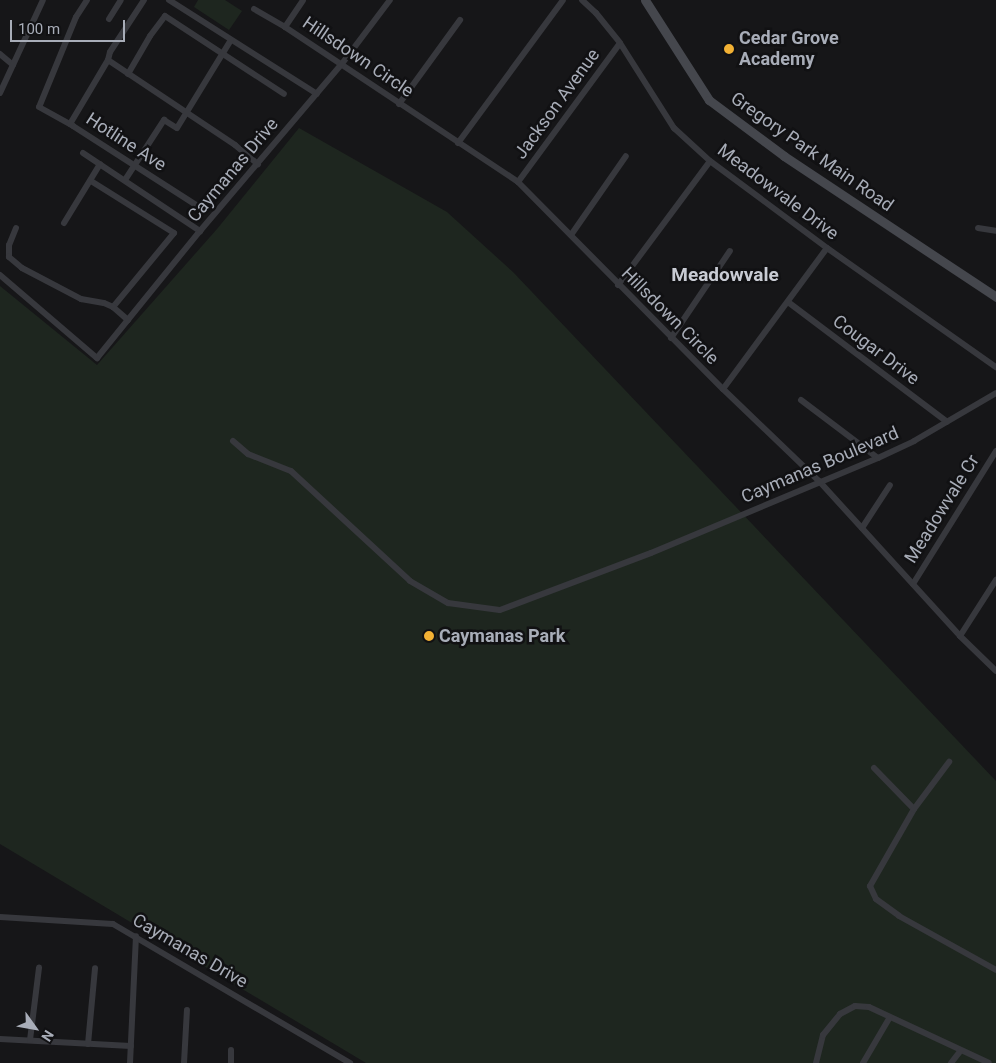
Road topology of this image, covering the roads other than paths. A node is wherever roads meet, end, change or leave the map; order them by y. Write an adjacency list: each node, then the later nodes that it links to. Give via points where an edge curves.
1 (43, 0): 20 (street)
2 (87, 0): 28 (street, Hotline Ave, via 76,17 39,107)
3 (121, 0): 12 (street)
4 (144, 0): 19 (street)
5 (170, 0): 15 (street)
6 (303, 0): 14 (street)
7 (390, 0): 21 (street, Caymanas Drive)
8 (563, 0): 29 (street)
9 (582, 0): 16 (street, Meadowvale Drive)
10 (645, 0): 50 (street, Gregory Park Main Road, via 709,100 784,156)
11 (254, 9): 14 (street, Hillsdown Circle)
12 (109, 19)
13 (460, 20): 26 (street)
14 (285, 27): 21 (street, Hillsdown Circle)
15 (231, 40): 18 (street); 25 (street)
16 (620, 43): 32 (street, Meadowvale Drive, via 674,128); 38 (street, Jackson Avenue)
17 (0, 54): 20 (street)
18 (223, 54): 22 (street, via 165,16); 24 (street); 27 (street)
19 (108, 60): 22 (street); 28 (street)
20 (13, 65): 23 (street)
21 (341, 65): 25 (street, Caymanas Drive); 26 (street, Hillsdown Circle)
22 (128, 74): 27 (street)
23 (0, 93)
24 (284, 94)
25 (317, 94): 34 (street, Caymanas Drive)
26 (400, 104): 29 (street, Hillsdown Circle)
27 (186, 112): 34 (street); 35 (street, via 177,128 164,120)
28 (70, 124): 35 (street, Hotline Ave)
29 (458, 143): 38 (street, Hillsdown Circle)
30 (83, 153): 33 (street)
31 (626, 156): 45 (street)
32 (710, 161): 46 (street, Meadowvale Drive); 49 (street)
33 (100, 164): 36 (street); 37 (street)
34 (258, 164): 43 (street, Caymanas Drive)
35 (135, 165): 36 (street); 39 (street, Hotline Ave)
36 (125, 180): 43 (street)
37 (92, 181): 40 (street); 52 (street, via 174,233)
38 (518, 182): 45 (street, Hillsdown Circle)
39 (196, 205)
40 (64, 223)
41 (16, 228): 52 (street, via 9,245 9,257 22,268 81,299)
42 (978, 228): 44 (street)
43 (200, 231): 53 (street, Caymanas Drive)
44 (996, 231)
45 (571, 235): 49 (street, Hillsdown Circle)
46 (827, 248): 51 (street); 55 (street, Meadowvale Drive)
47 (730, 251): 54 (street)
48 (0, 275): 53 (street, Caymanas Drive, via 98,358)
49 (618, 285): 54 (street, Hillsdown Circle)
50 (996, 297)
51 (788, 302): 56 (street); 59 (street, Cougar Drive)
52 (113, 307): 53 (street)
53 (128, 320)
54 (671, 338): 56 (street, Hillsdown Circle)
55 (996, 367)
56 (723, 390): 63 (street, Hillsdown Circle)
57 (996, 393): 59 (street, Caymanas Boulevard)
58 (801, 400): 62 (street)
59 (946, 422): 62 (street, Caymanas Boulevard)
60 (233, 441): 63 (street, Caymanas Boulevard, via 248,454 291,471 410,581 448,603 500,610 650,553)
61 (996, 451): 67 (street, Meadowvale Cr)
62 (878, 458): 63 (street, Caymanas Boulevard)
63 (820, 481): 65 (street, Hillsdown Circle)
64 (890, 485): 65 (street)
65 (862, 528): 67 (street, Hillsdown Circle)
66 (996, 580): 68 (street)
67 (912, 584): 68 (street, Hillsdown Circle)
68 (960, 636): 69 (street, Hillsdown Circle)
69 (996, 671)
70 (949, 762): 72 (street)
71 (874, 768): 72 (street)
72 (914, 809): 77 (street, via 870,886 876,899 899,916)
73 (0, 918): 74 (street, Caymanas Drive, via 114,924)
74 (136, 936): 83 (street); 89 (street, Caymanas Drive)
75 (39, 968): 81 (street)
76 (94, 968): 82 (street)
77 (996, 970)
78 (187, 1010): 87 (street)
79 (890, 1017): 85 (street); 90 (street, via 869,1006 847,1009 824,1035); 91 (street)
80 (0, 1039): 81 (street)
81 (30, 1040): 82 (street)
82 (88, 1044): 83 (street)
83 (131, 1046): 86 (street)
84 (231, 1050): 88 (street)
85 (961, 1050): 92 (street); 93 (street)
86 (130, 1063)
87 (184, 1063)
88 (231, 1063)
89 (350, 1063)
90 (816, 1063)
91 (863, 1063)
92 (951, 1063)
93 (989, 1063)

